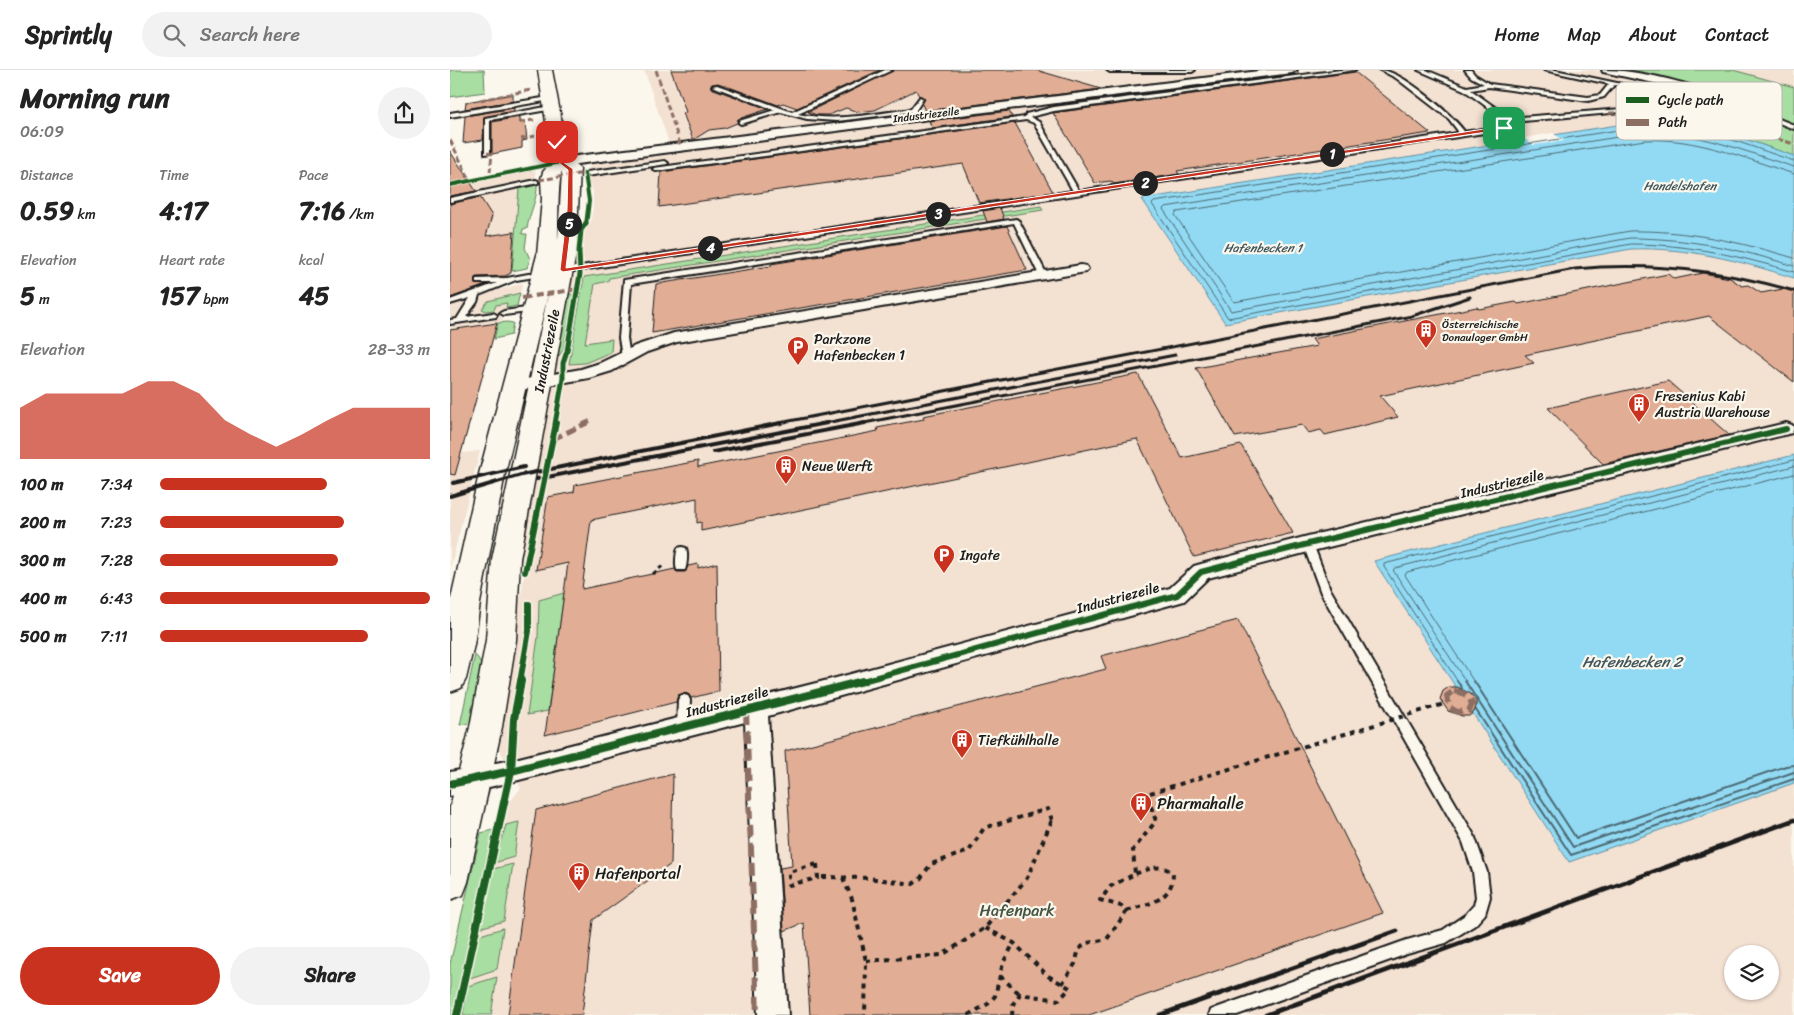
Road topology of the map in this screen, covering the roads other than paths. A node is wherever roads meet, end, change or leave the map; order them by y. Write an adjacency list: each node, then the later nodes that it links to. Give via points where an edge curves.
1 (545, 70): 20 (main road, Industriezeile)
2 (889, 70): 25 (lane)
3 (1110, 70): 4 (lane)
4 (1192, 70)
5 (1292, 70): 24 (street, Industriezeile)
6 (1353, 70): 28 (lane, via 1054,109 1028,115)
7 (1383, 70): 34 (lane, via 1398,77 1451,118 1459,126)
8 (1421, 70): 17 (lane)
9 (1468, 70): 14 (lane)
10 (1547, 70): 13 (lane)
11 (1607, 70): 12 (street)
12 (1665, 82)
13 (1612, 84): 14 (lane, via 1602,96 1588,99); 15 (lane)
14 (1489, 85): 17 (lane)
15 (1616, 85)
16 (715, 86): 22 (lane)
17 (1466, 89): 29 (lane)
18 (518, 92): 21 (lane)
19 (920, 99): 24 (lane)
20 (550, 103): 21 (lane); 35 (lane, via 487,119); 36 (main road, Industriezeile)
21 (519, 104): 26 (lane)
22 (781, 110): 25 (lane); 31 (lane)
23 (1616, 111): 29 (lane)
24 (914, 113): 25 (lane, via 827,120 812,120); 36 (street, Industriezeile)
25 (792, 114)
26 (450, 115)
27 (1782, 116): 30 (lane)
28 (1027, 118): 37 (lane); 41 (lane, via 1036,122)
29 (1509, 120): 34 (lane, via 1504,128)
30 (1794, 120)
31 (741, 122)
32 (1782, 122): 33 (lane)
33 (1794, 127)
34 (1459, 135): 41 (lane)
35 (487, 153)
36 (561, 162): 44 (main road, Industriezeile, via 571,169 570,210)
37 (678, 166): 38 (lane); 39 (lane, via 660,163)
38 (656, 169)
39 (587, 174)
40 (536, 182): 42 (lane)
41 (1078, 194): 44 (lane)
42 (450, 200)
43 (1081, 269): 45 (street)
44 (553, 272): 46 (lane); 50 (main road, Industriezeile); 51 (main road, Industriezeile)
45 (1043, 275): 56 (street, via 674,338); 56 (lane, via 1016,221 627,282 623,338)
46 (508, 280): 47 (lane); 48 (lane)
47 (479, 281)
48 (475, 294): 49 (lane); 54 (lane)
49 (450, 302)
50 (556, 306): 51 (street); 57 (main road, Industriezeile)
51 (534, 309): 52 (lane); 57 (main road, Industriezeile)
52 (504, 313)
53 (493, 315): 54 (lane)
54 (460, 320): 55 (lane)
55 (450, 322)
56 (626, 357): 57 (street, via 583,374)
57 (528, 384): 62 (main road, Industriezeile, via 492,474); 66 (main road, Industriezeile, via 506,559 501,640 486,727)
58 (1786, 429): 59 (street, Industriezeile)
59 (1308, 544): 64 (street, Industriezeile, via 1201,572 1177,595); 69 (lane, via 1324,590 1469,839 1484,897 1480,909 1470,920 1446,936 1407,946)
60 (682, 551): 61 (lane)
61 (681, 567)
62 (450, 679)
63 (684, 700): 65 (lane)
64 (756, 708): 65 (street, Industriezeile); 68 (street, Industriezeile)
65 (683, 727): 66 (street, Industriezeile)
66 (462, 782): 67 (main road, Industriezeile)
67 (450, 882)
68 (773, 1015)
69 (1216, 1015)

